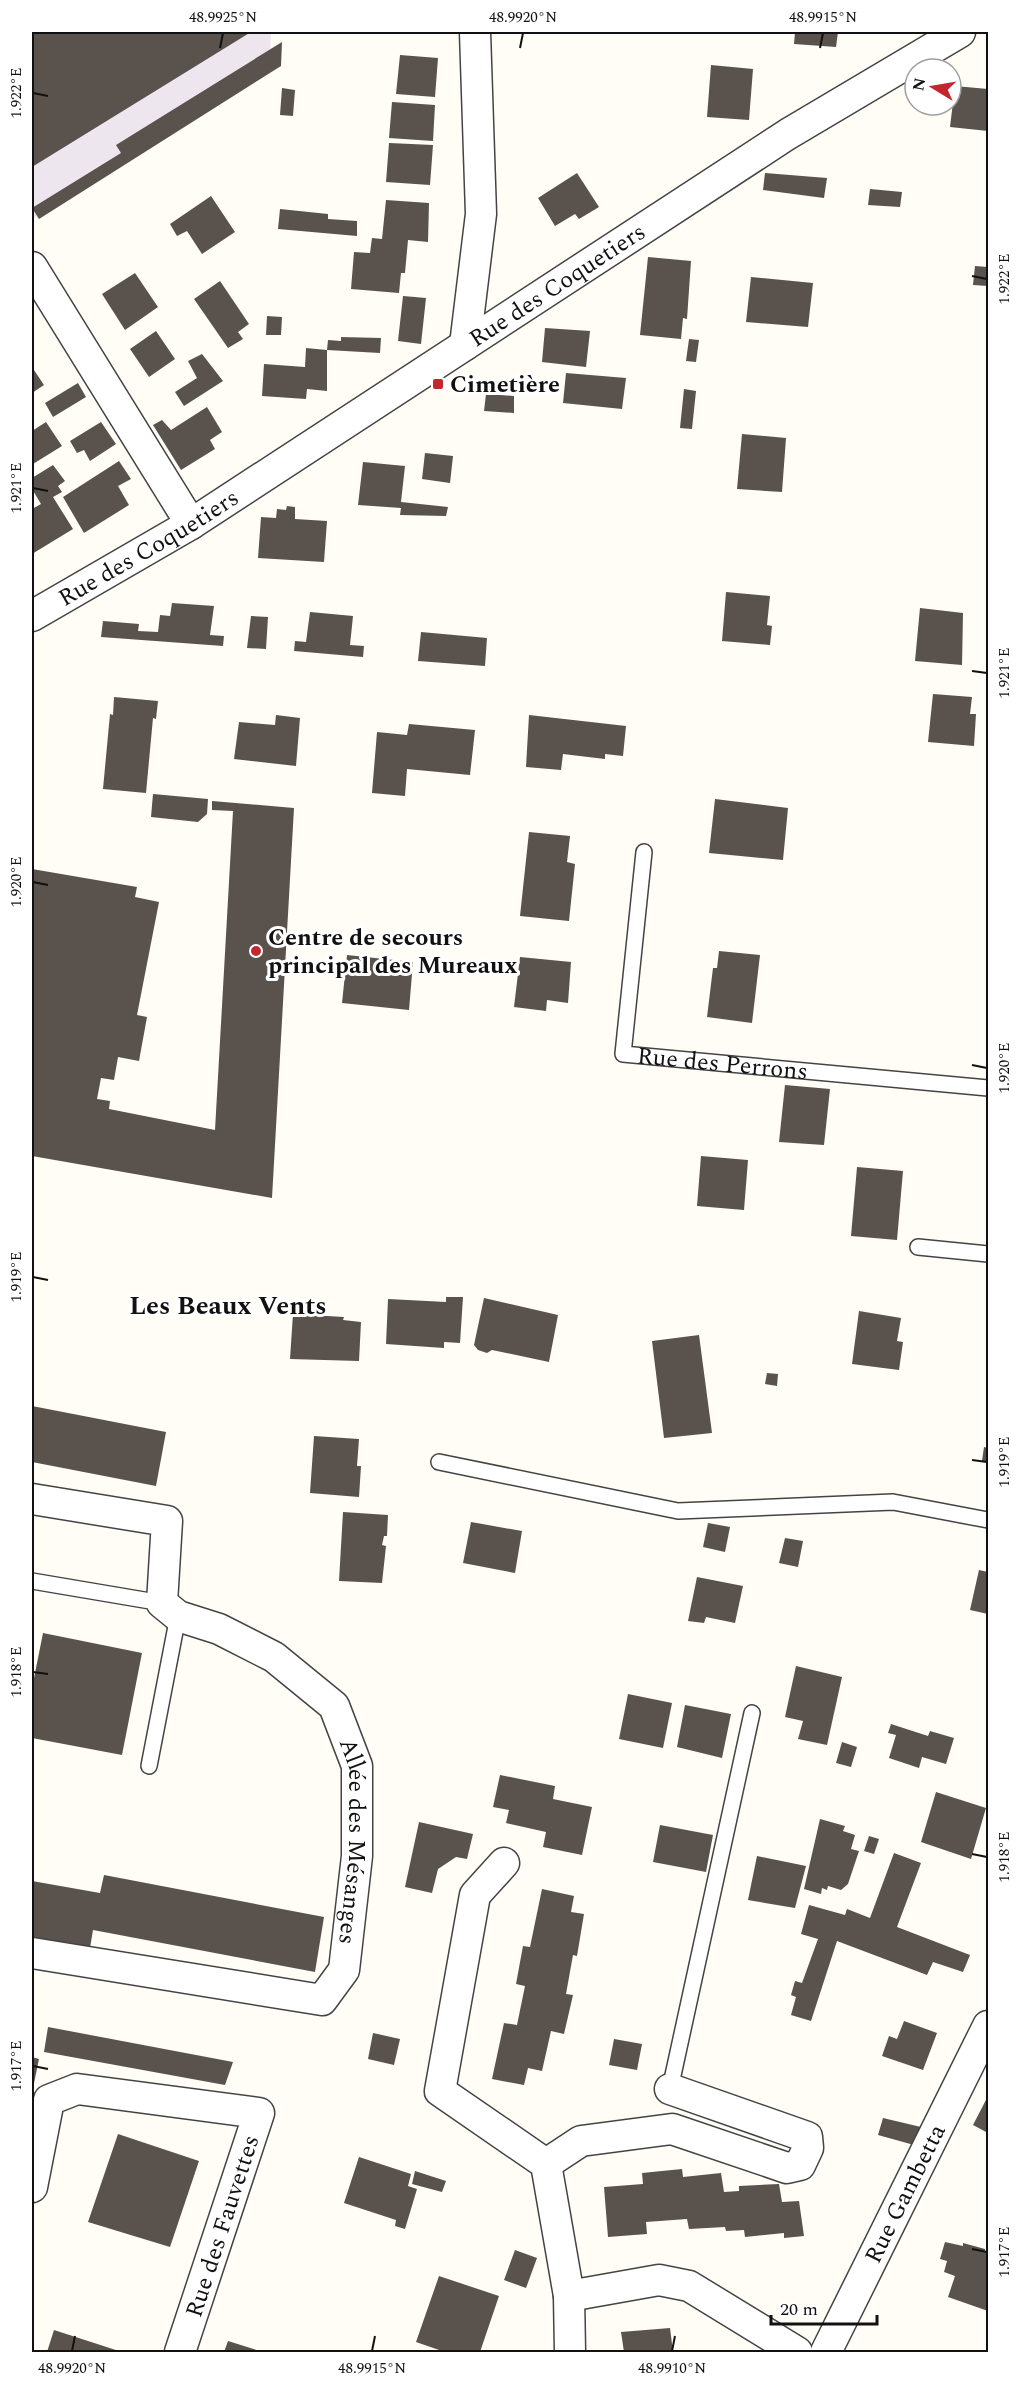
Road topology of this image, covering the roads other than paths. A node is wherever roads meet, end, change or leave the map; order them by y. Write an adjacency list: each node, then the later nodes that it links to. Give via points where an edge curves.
1 (476, 32): 4 (street, via 480,214)
2 (960, 32): 4 (street, Rue des Coquetiers, via 788,134)
3 (32, 267): 5 (street)
4 (465, 345): 5 (street, Rue des Coquetiers)
5 (191, 524): 6 (street, Rue des Coquetiers)
6 (32, 616)
7 (644, 852): 8 (lane, Rue des Perrons, via 623,1054)
8 (988, 1088)
9 (918, 1247): 10 (lane)
10 (988, 1254)
11 (439, 1462): 13 (lane, via 678,1510 892,1503)
12 (32, 1499): 15 (street, via 167,1521)
13 (988, 1520)
14 (32, 1581): 15 (lane)
15 (170, 1609): 17 (lane); 19 (street, Allée des Mésanges, via 274,1657 334,1706 357,1766 357,1856 344,1970 322,2000)
16 (752, 1713): 21 (lane)
17 (149, 1766)
18 (504, 1863): 22 (street, via 475,1895 440,2091)
19 (32, 1953)
20 (987, 2034): 28 (street, Rue Gambetta)
21 (670, 2089): 22 (street, via 807,2137 808,2148 800,2165 787,2168 672,2130 581,2141)
22 (546, 2163): 24 (street)
23 (32, 2187): 25 (street, Rue des Fauvettes, via 49,2100 77,2089 259,2113)
24 (568, 2296): 26 (street); 27 (street, via 659,2280 689,2286)
25 (180, 2352)
26 (570, 2352)
27 (797, 2352)
28 (826, 2352)

